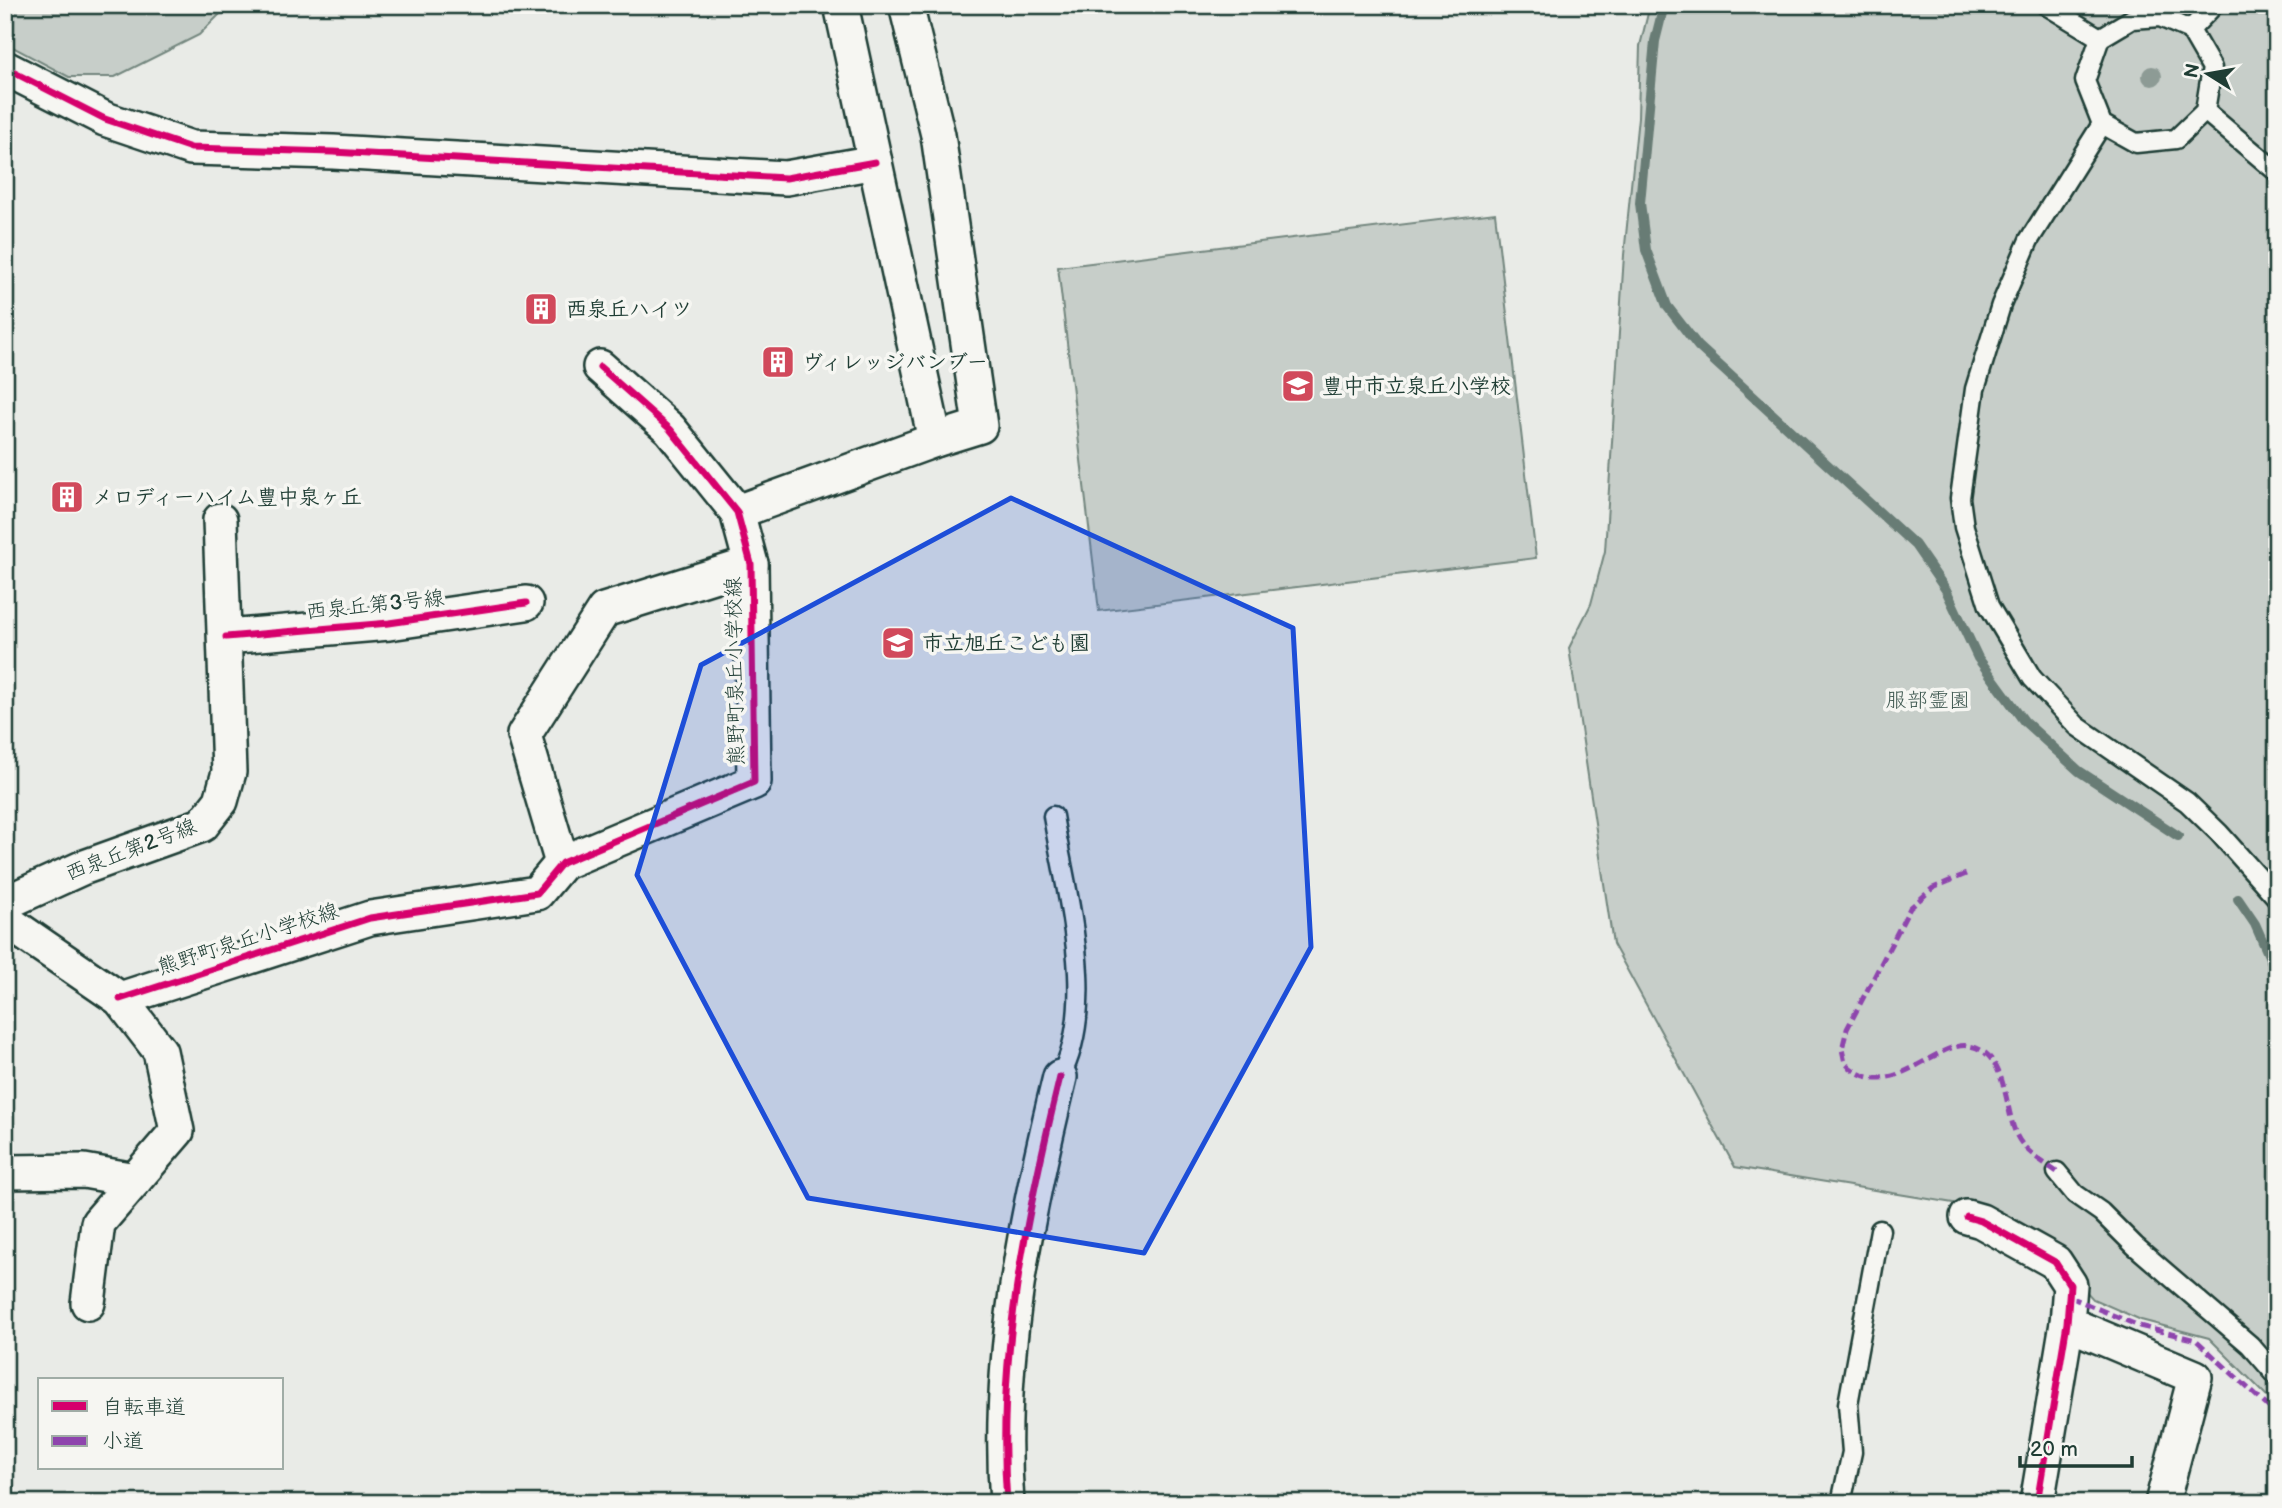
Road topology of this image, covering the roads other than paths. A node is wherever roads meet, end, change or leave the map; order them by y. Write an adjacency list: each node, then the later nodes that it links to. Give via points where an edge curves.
1 (841, 5): 10 (street)
2 (906, 5): 13 (street, via 937,135 980,426)
3 (2046, 5): 6 (lane)
4 (2214, 5): 5 (lane)
5 (2190, 30): 6 (lane, via 2160,17 2133,19); 8 (lane, via 2212,68)
6 (2100, 38): 9 (lane, via 2085,81)
7 (5, 68): 10 (street, via 106,119 191,148 786,178)
8 (2205, 111): 9 (lane, via 2176,139 2136,143); 11 (lane)
9 (2102, 124): 21 (lane, via 2029,240 2001,305 1975,389 1960,498 1965,527 1989,606 2032,678 2077,726 2187,802)
10 (875, 162): 13 (street)
11 (2277, 172)
12 (600, 367): 14 (street, via 670,429)
13 (935, 440): 14 (street)
14 (737, 512): 16 (street, 熊野町泉丘小学校線)
15 (220, 520): 18 (street, 西泉丘第2号線)
16 (751, 564): 20 (street, 熊野町泉丘小学校線, via 754,782); 20 (street, via 604,610 524,735)
17 (526, 603): 18 (street, 西泉丘第3号線, via 389,624)
18 (226, 637): 22 (street, 西泉丘第2号線, via 229,772 221,801 202,825 82,868)
19 (1053, 816): 25 (lane, via 1080,985 1072,1055)
20 (562, 863): 24 (street, 熊野町泉丘小学校線, via 537,893 370,918)
21 (2277, 898)
22 (5, 903)
23 (5, 920): 24 (street)
24 (120, 999): 28 (street, via 160,1051 177,1131)
25 (1060, 1077): 34 (street, via 1036,1178 1010,1327 1004,1462)
26 (5, 1171): 28 (street, via 84,1171)
27 (2057, 1172): 33 (lane, via 2076,1194 2250,1345)
28 (135, 1181): 31 (street, via 98,1223)
29 (1967, 1217): 32 (street, via 2055,1262 2070,1285)
30 (1880, 1230): 35 (lane, via 1848,1404 1852,1452)
31 (88, 1303)
32 (2067, 1323): 36 (street); 37 (street, via 2195,1377)
33 (2277, 1376)
34 (1007, 1503)
35 (1841, 1503)
36 (2037, 1503)
37 (2162, 1503)

